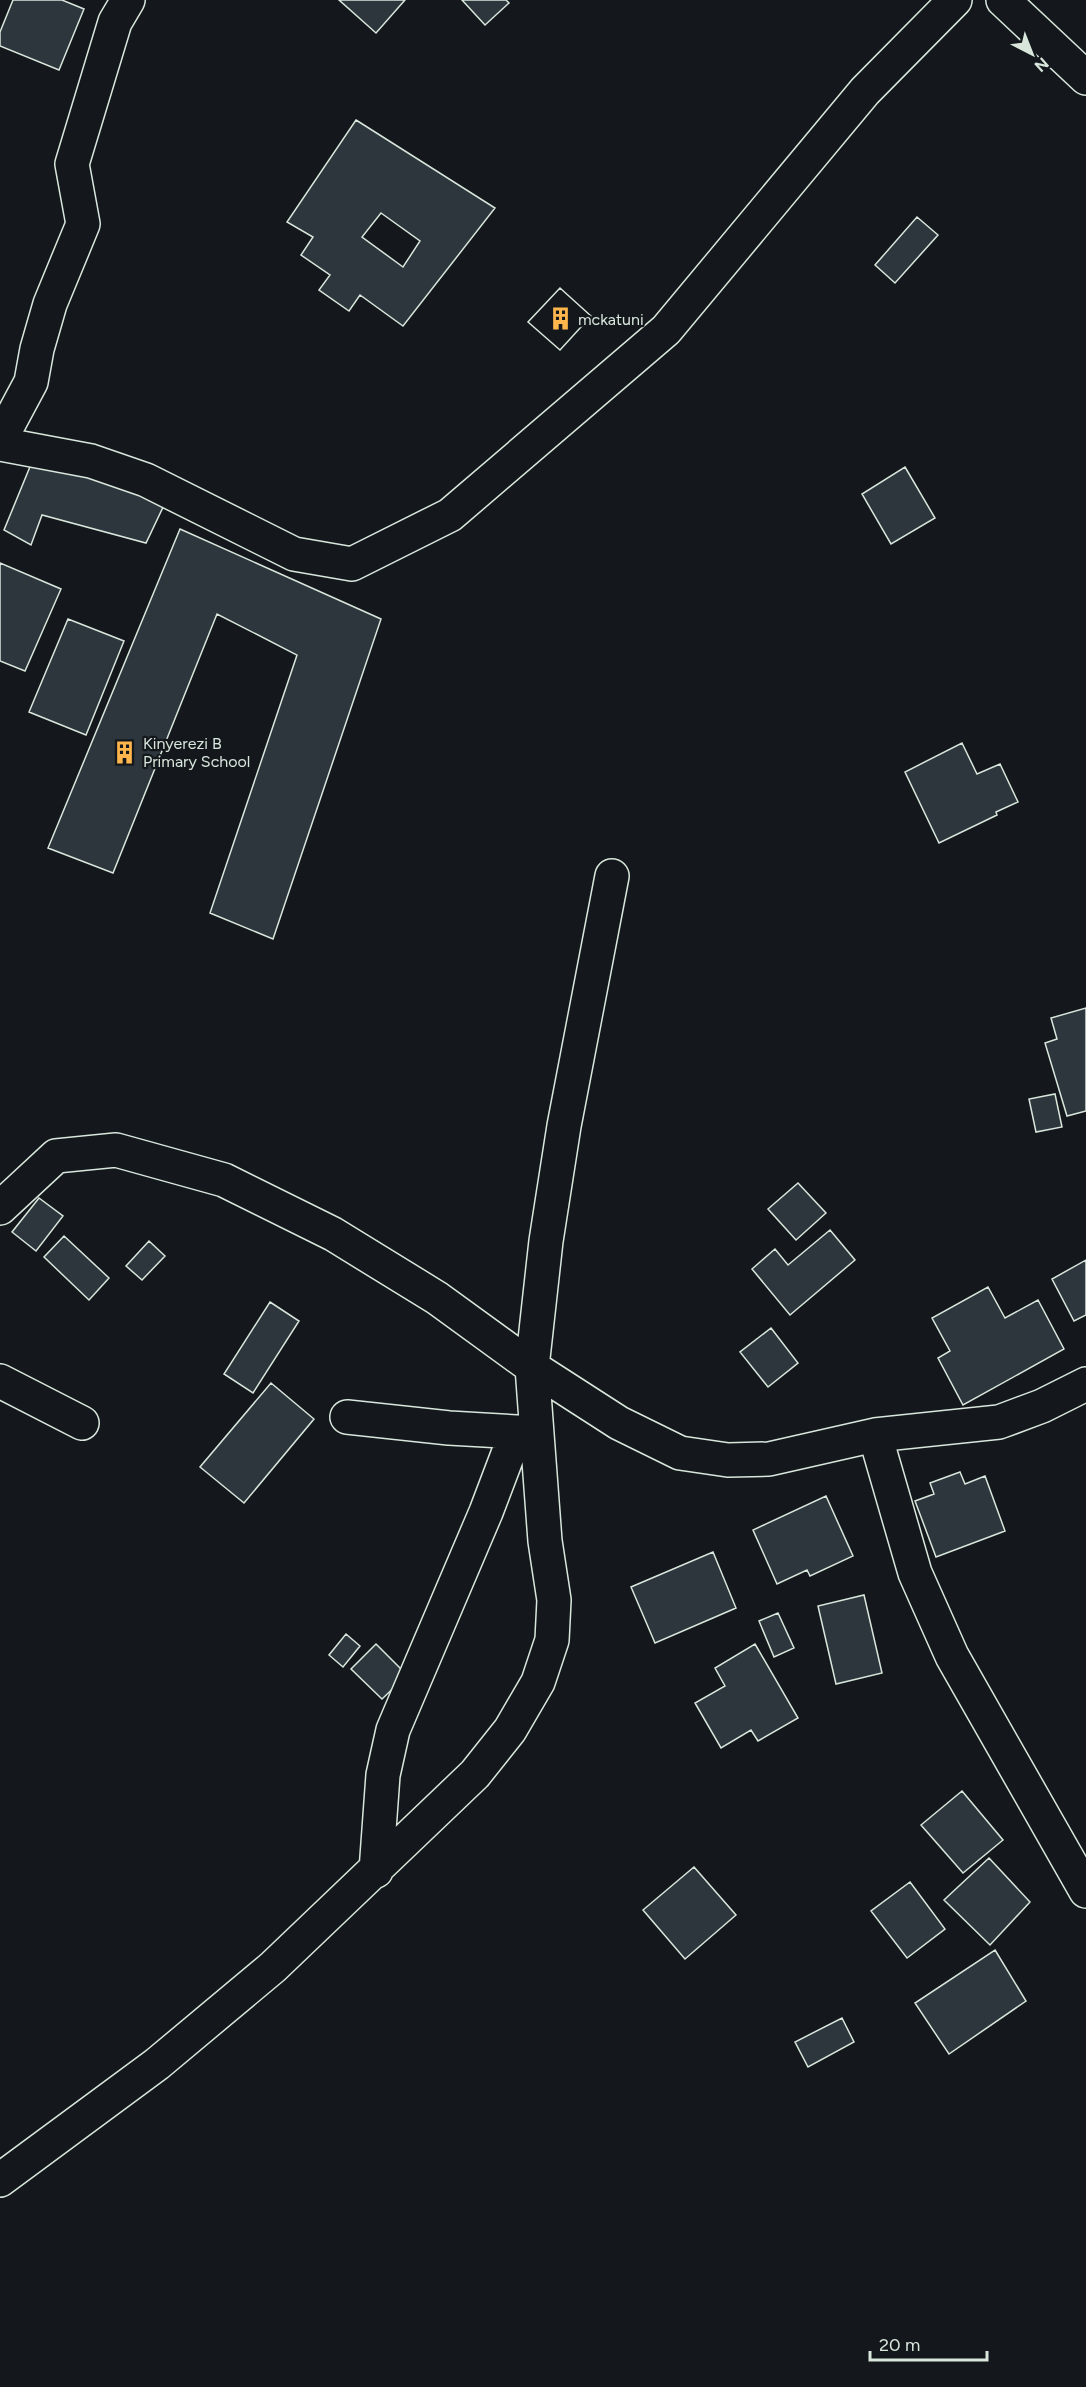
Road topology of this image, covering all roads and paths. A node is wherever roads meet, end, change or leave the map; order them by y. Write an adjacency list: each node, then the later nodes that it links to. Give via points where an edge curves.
1 (128, 0): 5 (street, via 115,22 72,164 83,224 50,304 31,382)
2 (955, 0): 5 (street, via 865,91 666,330 450,515 352,564 294,554 146,480 90,461)
3 (1003, 0): 4 (street)
4 (1086, 78)
5 (0, 442)
6 (612, 876): 8 (street, via 564,1126)
7 (0, 1208): 8 (street, via 56,1156 116,1150 224,1180 333,1234 437,1298)
8 (532, 1367): 13 (street); 14 (street, via 619,1424 680,1453 728,1460 769,1459)
9 (0, 1381): 12 (street)
10 (1086, 1384): 14 (street, via 999,1422)
11 (347, 1417): 13 (street)
12 (82, 1423)
13 (525, 1433): 15 (street, via 486,1512 393,1730 383,1775); 15 (street, via 554,1600 552,1640 538,1682 510,1730 475,1774)
14 (875, 1435): 16 (street, via 915,1573 952,1656)
15 (376, 1871): 17 (street, via 273,1968 157,2064)
16 (1086, 1891)
17 (0, 2180)

